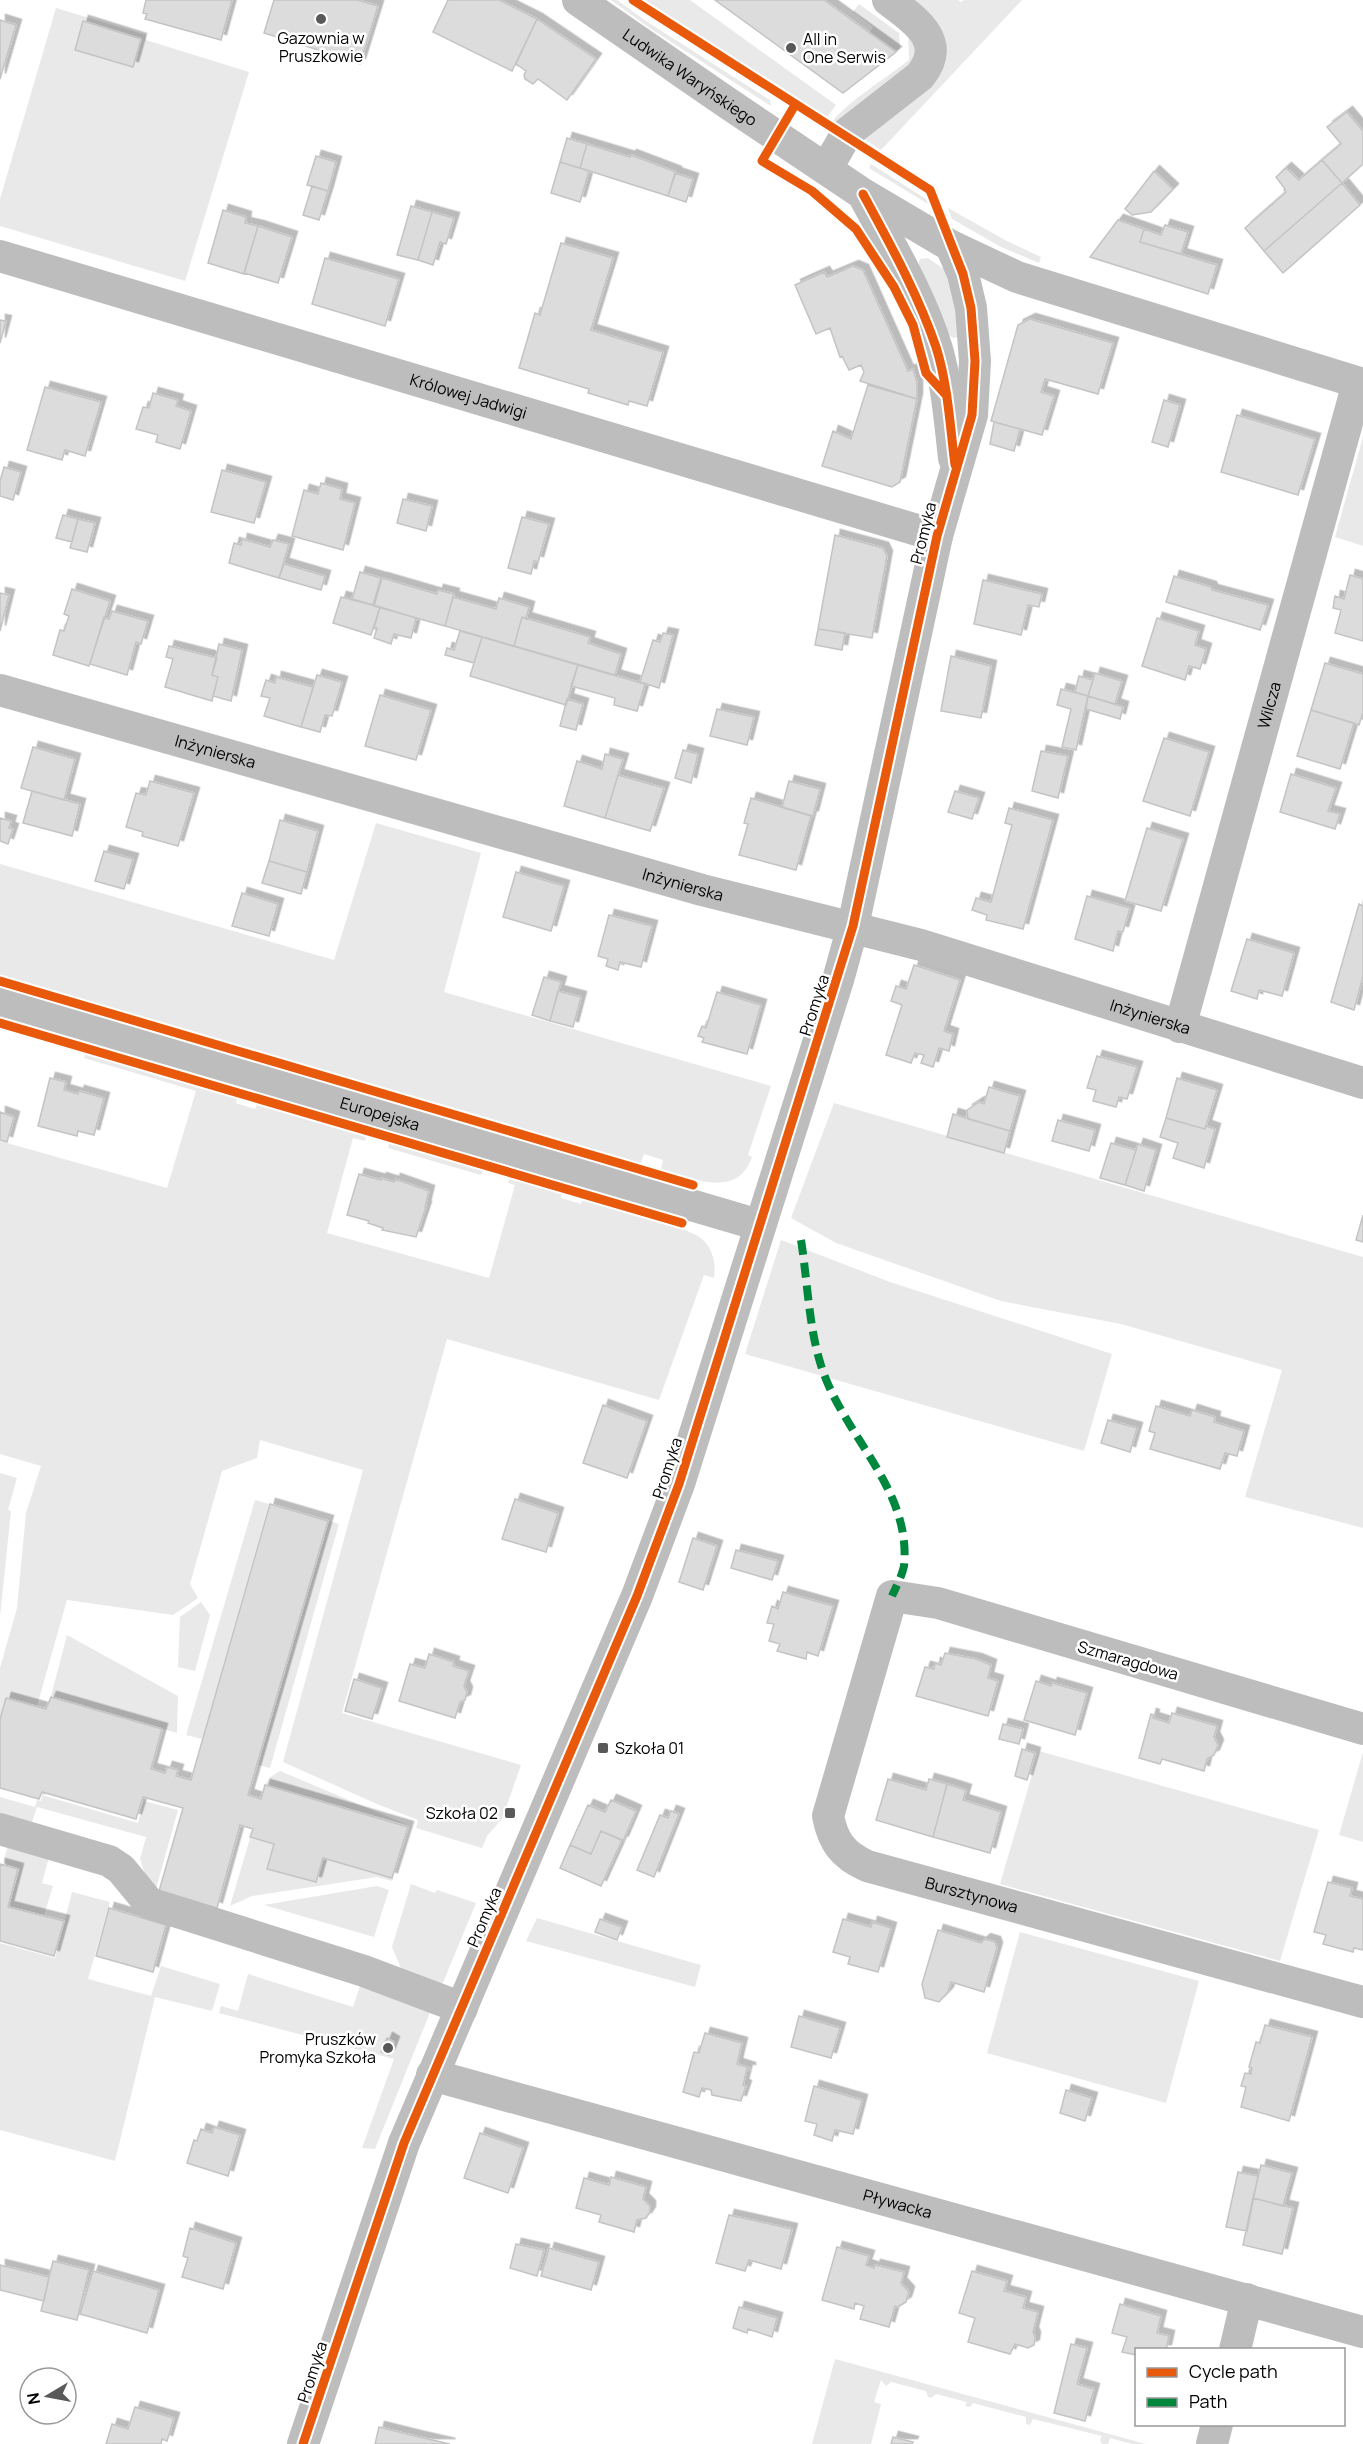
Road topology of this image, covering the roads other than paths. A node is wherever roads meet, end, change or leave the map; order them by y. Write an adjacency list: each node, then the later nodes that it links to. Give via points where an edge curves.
1 (578, 0): 3 (street, Ludwika Waryńskiego)
2 (888, 0): 3 (street, via 918,22 932,50 929,64 920,76 847,133)
3 (827, 168): 4 (street, Ludwika Waryńskiego)
4 (863, 194): 5 (street); 8 (street, Promyka, via 921,308 937,350)
5 (951, 246): 7 (street, via 1017,277); 8 (street, Promyka, via 971,308 975,361 972,415)
6 (0, 255): 9 (street, Królowej Jadwigi)
7 (1360, 384): 13 (street, Wilcza)
8 (955, 468): 9 (street, Promyka)
9 (937, 536): 11 (street, Promyka)
10 (0, 690): 11 (street, Inżynierska, via 680,884)
11 (853, 926): 13 (street, Inżynierska); 15 (street, Promyka)
12 (0, 1002): 15 (street, Europejska)
13 (1180, 1027): 14 (street, Inżynierska)
14 (1363, 1083)
15 (759, 1225): 20 (street, Promyka, via 679,1484 637,1596)
16 (892, 1596): 17 (street, Szmaragdowa, via 938,1603); 19 (street, Bursztynowa, via 828,1816 840,1849 867,1866)
17 (1363, 1729)
18 (0, 1829): 20 (street, via 109,1861 121,1869 149,1903 374,1974)
19 (1363, 2002)
20 (462, 2008): 21 (street, Promyka)
21 (432, 2075): 22 (street, Pływacka); 26 (street, Promyka, via 404,2144)
22 (1247, 2299): 23 (street, Pływacka); 24 (street)
23 (1363, 2332)
24 (1235, 2348)
25 (1216, 2426): 27 (street)
26 (303, 2444)
27 (1212, 2444)

